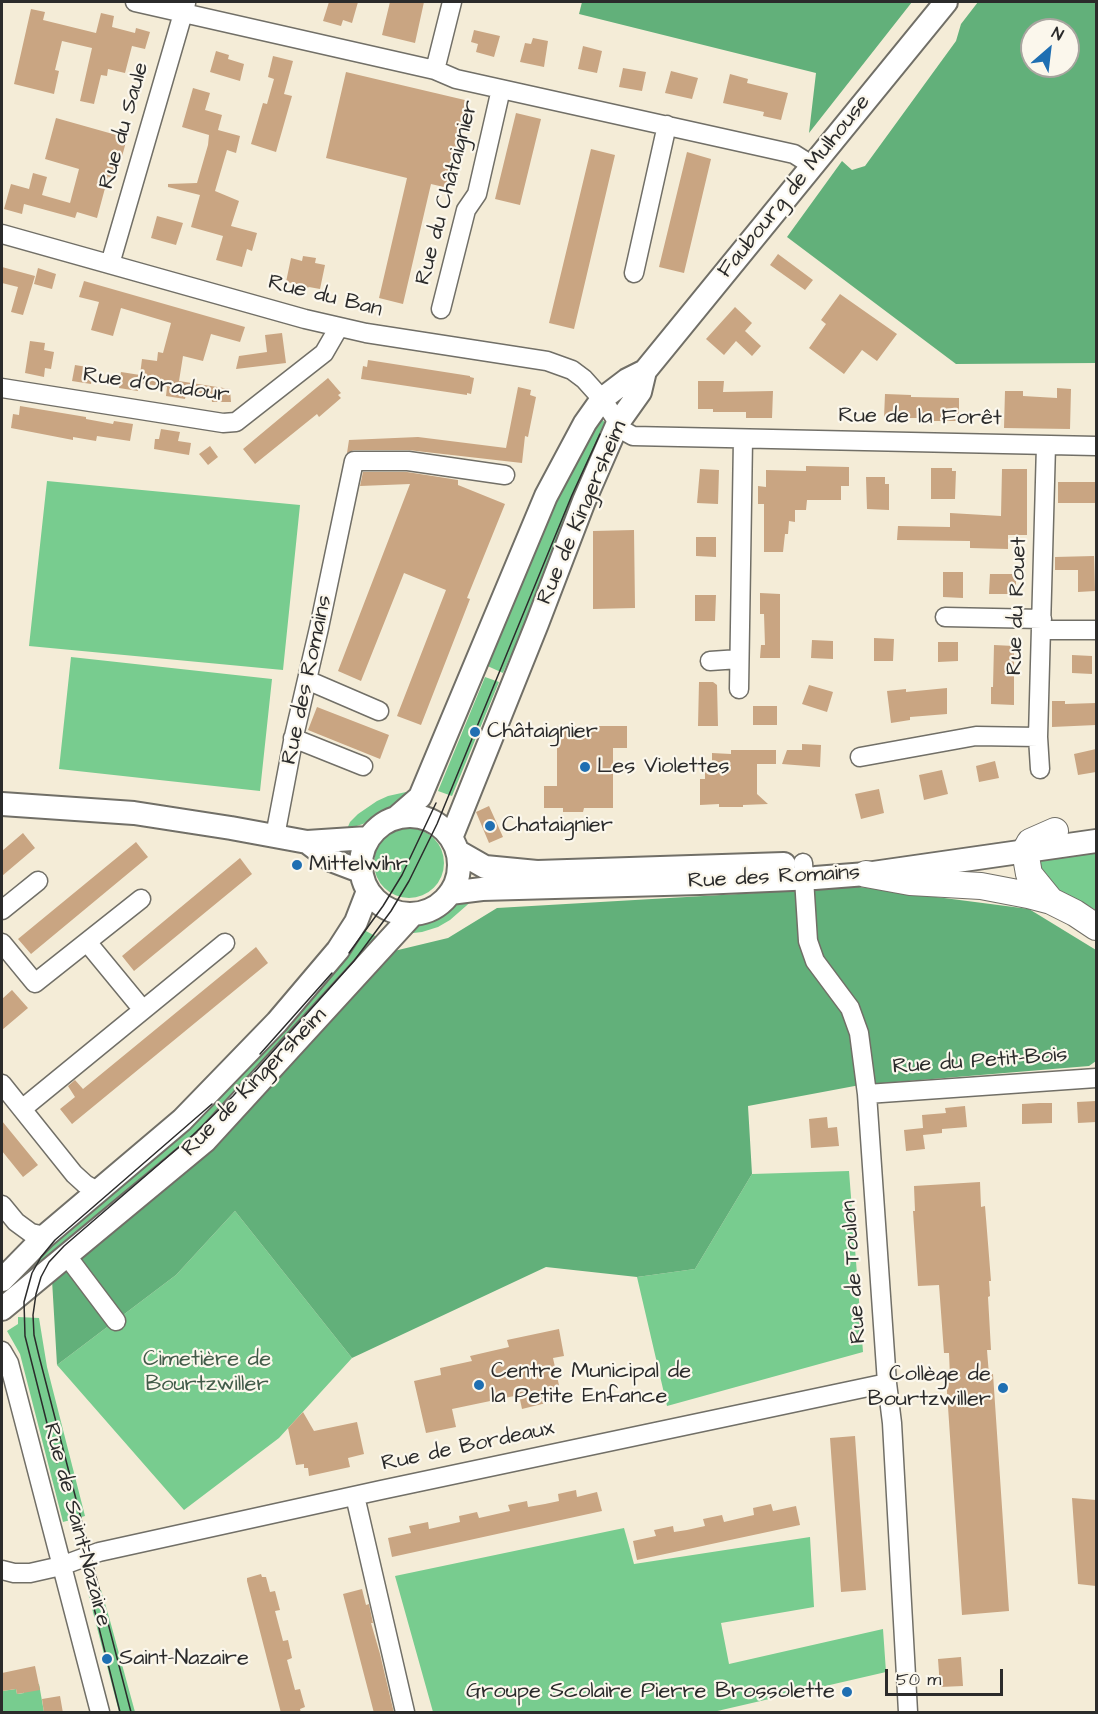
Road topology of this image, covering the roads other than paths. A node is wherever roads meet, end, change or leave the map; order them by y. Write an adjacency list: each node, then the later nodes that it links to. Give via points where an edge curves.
1 (135, 2): 4 (street, Rue du Châtaignier)
2 (452, 2): 5 (street)
3 (945, 2): 8 (main road, Faubourg de Mulhouse)
4 (184, 7): 5 (street, Rue du Châtaignier); 10 (street, Rue du Saule)
5 (435, 70): 6 (street, Rue du Châtaignier)
6 (501, 89): 7 (street, Rue du Châtaignier); 12 (street, Rue du Châtaignier, via 477,194 466,210)
7 (667, 125): 8 (street, Rue du Châtaignier, via 794,154); 11 (street)
8 (813, 166): 14 (main road, Faubourg de Mulhouse)
9 (2, 234): 10 (street, Rue du Ban)
10 (110, 264): 13 (street, Rue du Ban)
11 (634, 273)
12 (441, 309)
13 (339, 327): 15 (street, Rue d'Oradour, via 324,353 236,422); 16 (street, Rue du Ban, via 547,361 572,370)
14 (645, 371): 16 (main road, Rue de Kingersheim); 17 (main road, Rue de Kingersheim, via 640,392)
15 (2, 388)
16 (603, 399): 17 (street, Rue du Ban); 36 (main road, Rue de Kingersheim, via 585,423 546,495 420,797)
17 (618, 423): 18 (street, Rue de la Forêt, via 624,432 645,438); 43 (main road, Rue de Kingersheim, via 584,501)
18 (743, 439): 19 (street, Rue de la Forêt); 25 (street)
19 (1046, 445): 20 (street, Rue de la Forêt); 23 (street, Rue du Rouet)
20 (1096, 446)
21 (505, 475): 27 (street, Rue des Romains, via 408,461 354,460)
22 (945, 617): 23 (street)
23 (1042, 625): 24 (street); 30 (street, Rue du Rouet)
24 (1096, 630)
25 (739, 659): 26 (street); 28 (street)
26 (710, 661)
27 (307, 680): 29 (street); 31 (street, Rue des Romains)
28 (739, 689)
29 (380, 711)
30 (1038, 737): 32 (street, via 976,736); 34 (street, Rue du Rouet)
31 (293, 738): 33 (street); 39 (street, Rue des Romains)
32 (860, 757)
33 (363, 766)
34 (1040, 769)
35 (2, 804): 39 (main road, via 134,813)
36 (397, 817): 40 (main road, via 376,828); 43 (main road, via 429,820)
37 (1096, 826): 38 (main road, Rue des Romains)
38 (1055, 831): 44 (highway, via 1030,842); 45 (main road, Rue des Romains)
39 (275, 836): 42 (main road)
40 (368, 838): 42 (main road); 48 (main road, via 361,859)
41 (1096, 841): 44 (main road, Rue des Romains)
42 (307, 842): 48 (main road)
43 (454, 844): 45 (main road, Rue des Romains, via 485,867 537,872); 49 (main road, via 459,866)
44 (1025, 851): 46 (main road, Rue des Romains); 51 (highway, via 1029,874)
45 (803, 871): 46 (main road, Rue des Romains); 49 (main road, Rue des Romains); 61 (street, Rue de Toulon, via 808,942 815,961 850,1008 859,1034)
46 (866, 874): 51 (highway, via 910,882 981,886)
47 (38, 881): 52 (street)
48 (364, 881): 53 (main road, via 375,900 391,910); 63 (main road, Rue de Kingersheim, via 356,922 338,950 277,1022 182,1120)
49 (450, 893): 53 (main road, via 428,911)
50 (141, 899): 55 (street)
51 (1051, 901): 54 (highway)
52 (2, 910)
53 (413, 914): 66 (main road, Rue de Kingersheim, via 205,1141)
54 (1096, 927)
55 (87, 942): 57 (street, via 35,983); 58 (street)
56 (225, 943): 58 (street)
57 (2, 944)
58 (143, 1010): 62 (street)
59 (1096, 1078): 61 (street, Rue du Petit-Bois)
60 (2, 1084): 62 (street)
61 (867, 1094): 71 (street, Rue de Toulon)
62 (22, 1108): 63 (street, via 74,1174)
63 (99, 1192): 65 (main road, Rue de Kingersheim)
64 (2, 1205): 65 (street, via 31,1233)
65 (45, 1236): 67 (main road, Rue de Kingersheim)
66 (67, 1256): 68 (main road, Rue de Kingersheim); 69 (street)
67 (2, 1280)
68 (2, 1309)
69 (116, 1321)
70 (2, 1351): 73 (street, Rue de Saint-Nazaire, via 9,1363)
71 (887, 1383): 72 (street, Rue de Bordeaux); 77 (street, Rue de Toulon)
72 (355, 1496): 73 (street, Rue de Bordeaux, via 99,1552); 76 (street)
73 (61, 1566): 74 (street, Rue de Bordeaux, via 30,1573); 75 (street, Rue de Saint-Nazaire)
74 (2, 1570)
75 (100, 1713)
76 (405, 1713)
77 (908, 1713)

